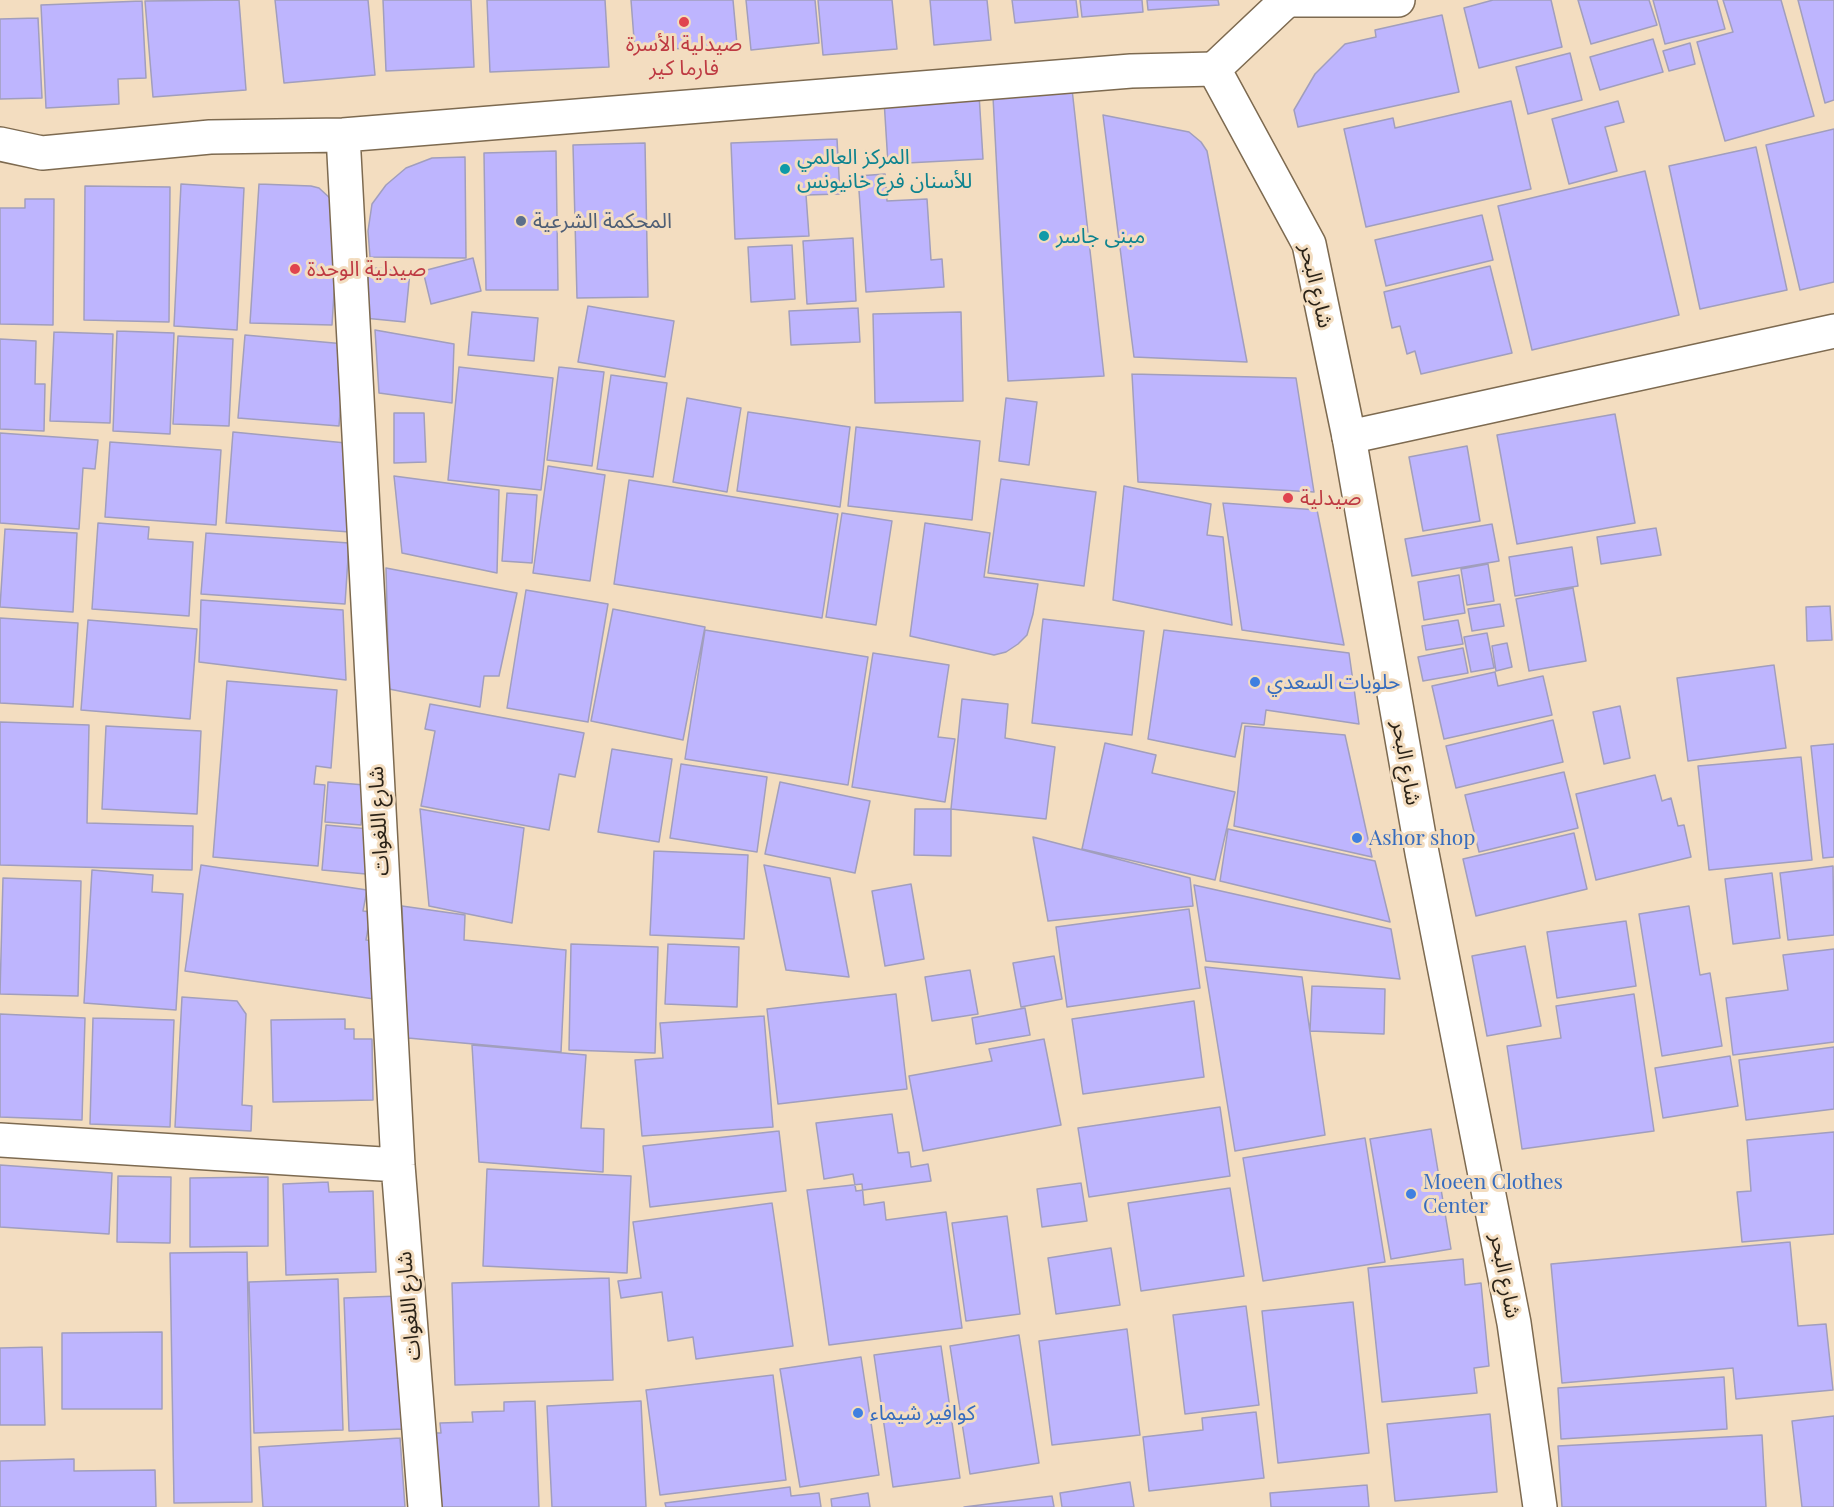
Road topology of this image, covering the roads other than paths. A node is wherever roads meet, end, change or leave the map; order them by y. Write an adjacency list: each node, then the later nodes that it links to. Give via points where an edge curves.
1 (1287, 0): 2 (street); 3 (street)
2 (1398, 0)
3 (1214, 69): 4 (street, via 1131,71); 7 (street, شارع البحر, via 1309,244)
4 (343, 135): 5 (street, via 210,137 42,153); 9 (street, شارع اللغوات)
5 (0, 144)
6 (1834, 331): 7 (street)
7 (1349, 437): 11 (street, شارع البحر, via 1422,853 1514,1323)
8 (0, 1140): 9 (street)
9 (398, 1166): 10 (street, شارع اللغوات)
10 (425, 1507)
11 (1540, 1507)

